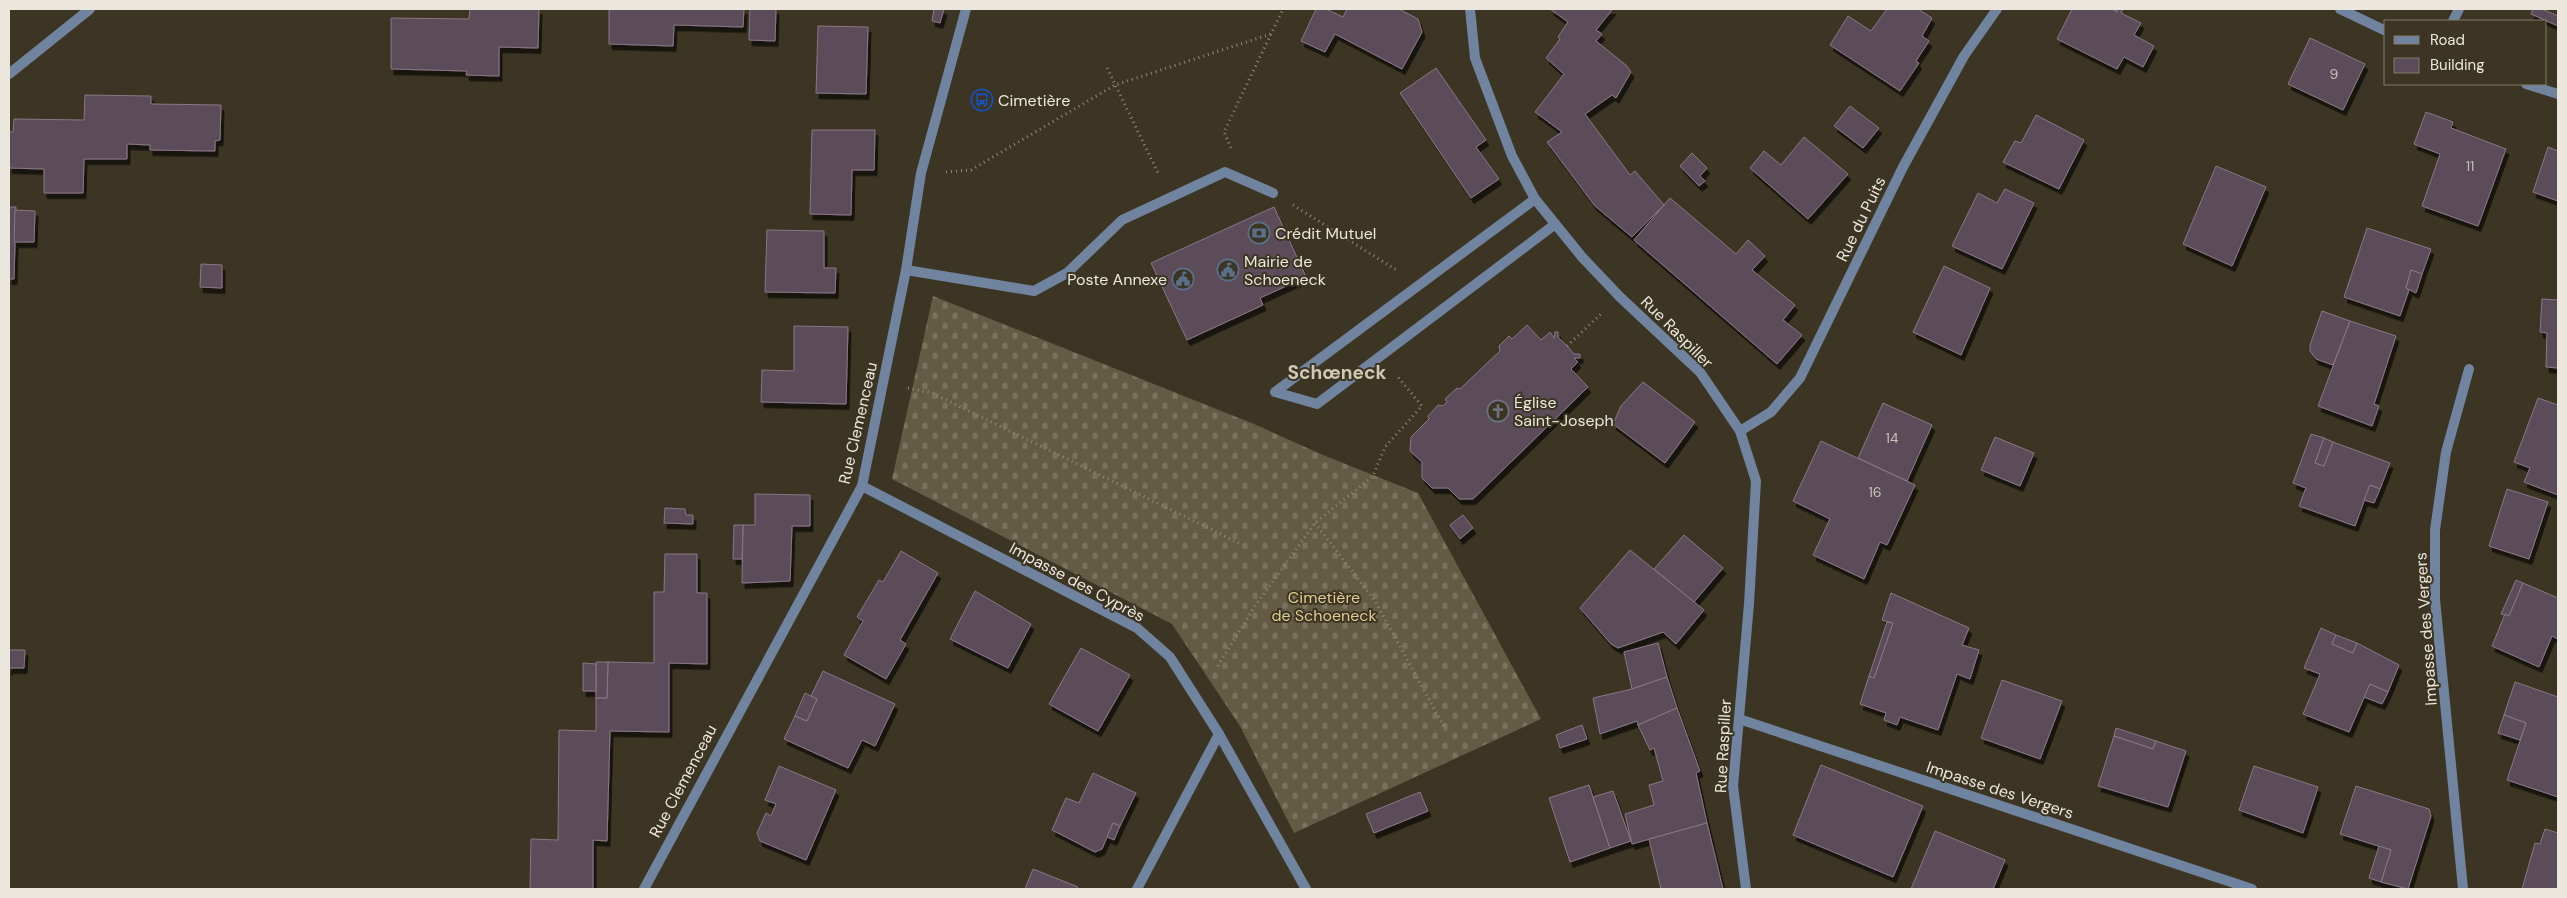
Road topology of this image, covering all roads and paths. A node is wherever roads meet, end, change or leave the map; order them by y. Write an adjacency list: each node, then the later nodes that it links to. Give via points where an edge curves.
1 (90, 9): 10 (street)
2 (966, 9): 14 (street, Rue Clemenceau)
3 (1283, 9): 8 (path)
4 (1470, 9): 18 (street, Rue Raspiller, via 1475,58 1512,156)
5 (1997, 9): 27 (street, Rue du Puits, via 1964,56 1903,167 1800,378 1771,412)
6 (2340, 9): 7 (street)
7 (2384, 30)
8 (1271, 34): 11 (path); 15 (path, via 1224,132)
9 (1107, 68): 11 (path)
10 (9, 74)
11 (1115, 85): 14 (path, via 971,170); 17 (path)
12 (2529, 85): 13 (street)
13 (2558, 94)
14 (921, 173): 20 (street, Rue Clemenceau)
15 (1244, 180): 16 (street); 17 (street, via 1224,172)
16 (1273, 193): 21 (path)
17 (1170, 198): 20 (street, via 1122,220 1067,273 1034,291)
18 (1535, 199): 19 (street, Rue Raspiller); 21 (street)
19 (1554, 225): 22 (street, Rue Raspiller); 24 (street)
20 (906, 270): 26 (street, Rue Clemenceau)
21 (1419, 284): 24 (street, via 1275,392 1317,404)
22 (1620, 297): 23 (path); 27 (street, Rue Raspiller, via 1700,372)
23 (1567, 346)
24 (1380, 356): 29 (path, via 1422,406 1386,447 1373,476)
25 (2469, 369): 40 (street, Impasse des Vergers, via 2446,452 2435,530 2436,599)
26 (883, 382): 28 (street, Rue Clemenceau); 30 (path, via 932,393)
27 (1740, 431): 32 (street, Rue Raspiller, via 1756,481)
28 (862, 486): 34 (street, Impasse des Cyprès, via 1137,628 1170,657); 35 (street, Rue Clemenceau)
29 (1315, 523): 31 (path, via 1253,609); 33 (path, via 1375,601)
30 (1241, 544)
31 (1218, 666)
32 (1739, 719): 38 (street, Rue Raspiller, via 1733,786); 39 (street, Impasse des Vergers)
33 (1447, 732)
34 (1219, 734): 36 (street); 37 (street, Impasse des Cyprès)
35 (644, 889)
36 (1137, 889)
37 (1306, 889)
38 (1746, 889)
39 (2252, 889)
40 (2463, 889)

